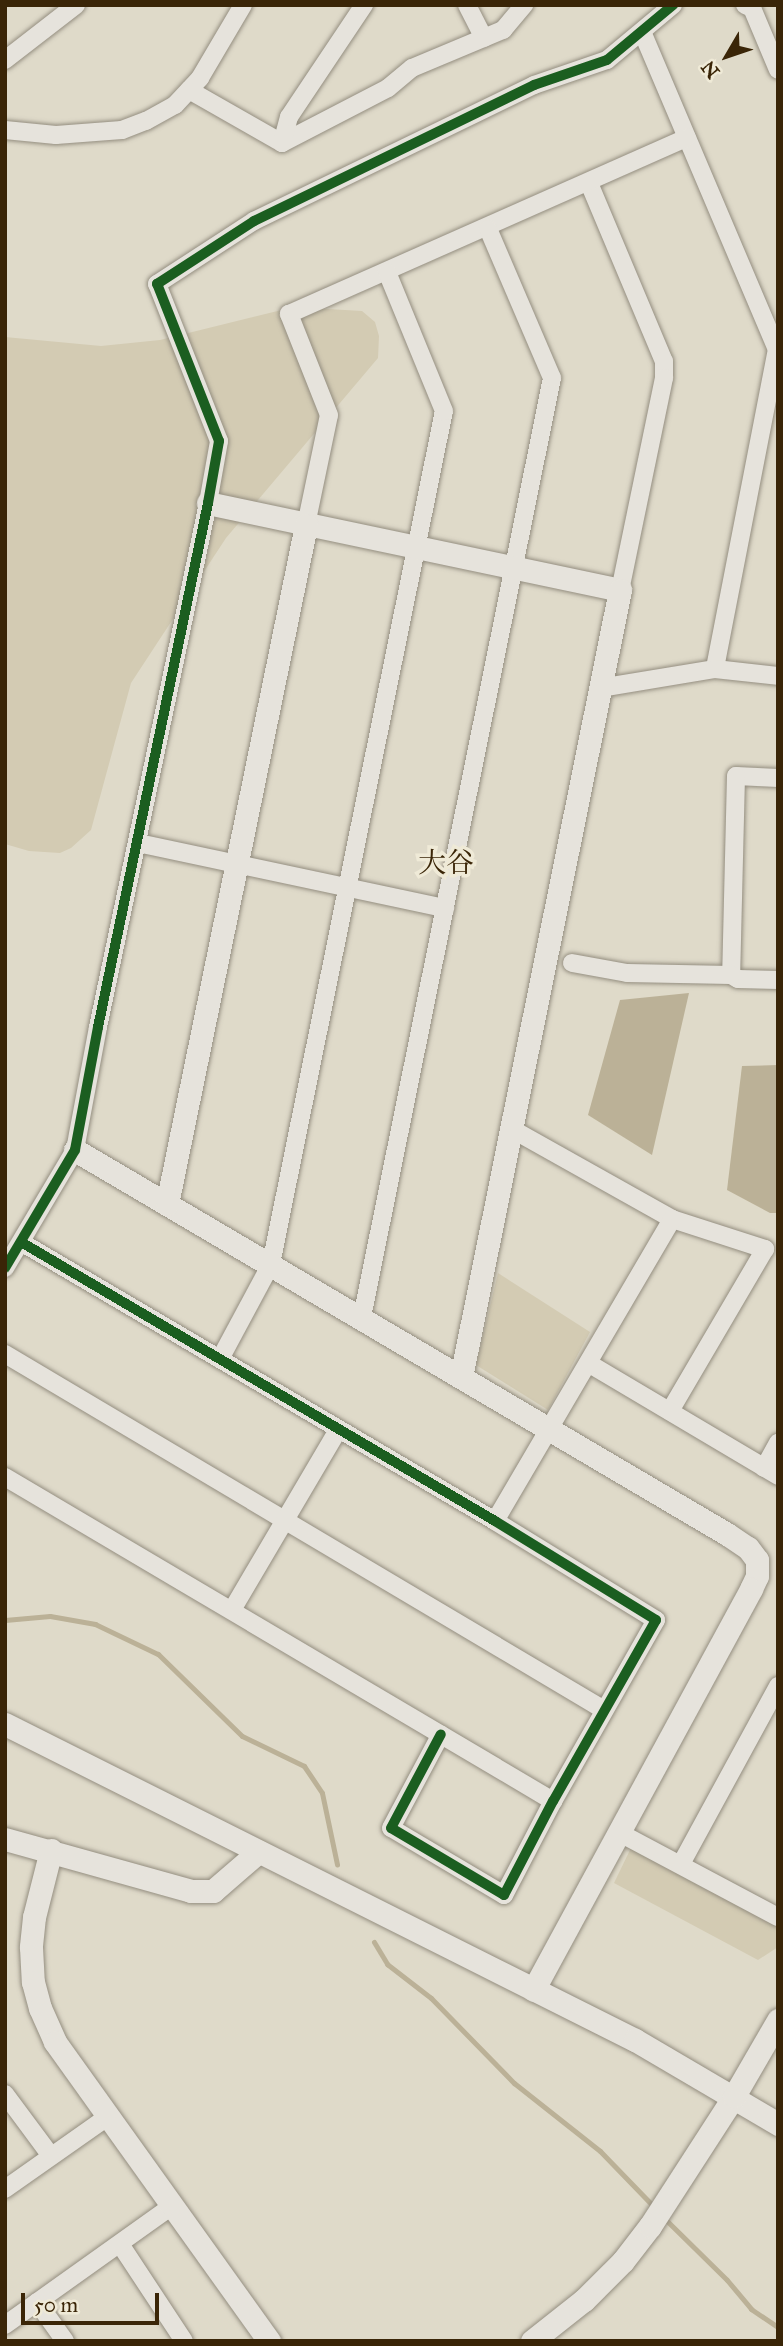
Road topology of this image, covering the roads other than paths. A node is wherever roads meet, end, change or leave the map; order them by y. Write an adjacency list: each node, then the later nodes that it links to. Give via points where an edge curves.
1 (76, 5): 10 (street)
2 (243, 5): 12 (street)
3 (364, 5): 15 (street, via 289,117)
4 (467, 5): 9 (street)
5 (524, 5): 9 (street, via 503,30)
6 (673, 5): 8 (street)
7 (745, 5): 11 (street, via 752,8)
8 (642, 34): 14 (street); 19 (street, via 607,60 534,85 254,221 157,284 219,441)
9 (484, 38): 15 (street, via 412,68 388,88)
10 (5, 60)
11 (778, 70)
12 (189, 90): 13 (street, via 175,105 122,130 56,135); 15 (street)
13 (5, 130)
14 (687, 138): 16 (street); 24 (street, via 777,349)
15 (282, 143)
16 (589, 183): 17 (street); 23 (street, via 664,361)
17 (488, 229): 18 (street); 22 (street, via 552,378)
18 (387, 272): 20 (street, via 289,314 329,415); 21 (street, via 444,411)
19 (208, 503): 20 (street); 28 (street)
20 (306, 526): 21 (street); 29 (street)
21 (414, 547): 22 (street); 30 (street)
22 (514, 567): 23 (street); 31 (street)
23 (620, 590): 26 (street)
24 (715, 669): 25 (street); 26 (street)
25 (778, 676)
26 (600, 688): 35 (street)
27 (778, 778): 33 (street, via 736,775)
28 (138, 843): 29 (street); 36 (street)
29 (237, 865): 30 (street); 37 (street)
30 (345, 889): 31 (street); 41 (street)
31 (445, 908): 43 (street)
32 (572, 963): 33 (street, via 627,973)
33 (731, 975): 34 (street)
34 (778, 980)
35 (510, 1128): 38 (street); 47 (street)
36 (75, 1150): 37 (street); 39 (street)
37 (167, 1204): 41 (street)
38 (672, 1219): 40 (street); 46 (street)
39 (21, 1242): 42 (street); 45 (street)
40 (771, 1249): 48 (street)
41 (271, 1264): 43 (street); 45 (street)
42 (5, 1268)
43 (362, 1317): 47 (street)
44 (5, 1354): 54 (street)
45 (220, 1359): 50 (street)
46 (588, 1363): 48 (street); 49 (street)
47 (461, 1377): 49 (street)
48 (670, 1411): 52 (street)
49 (547, 1429): 55 (street); 62 (street, via 727,1534 757,1560 751,1589)
50 (338, 1430): 54 (street); 55 (street)
51 (778, 1443): 52 (street)
52 (771, 1472)
53 (5, 1476): 56 (street)
54 (285, 1520): 56 (street); 58 (street)
55 (495, 1521): 58 (street, via 656,1620)
56 (232, 1610): 60 (street)
57 (778, 1686): 66 (street)
58 (604, 1710): 61 (street)
59 (5, 1724): 65 (street)
60 (441, 1734): 61 (street); 61 (street, via 391,1828 505,1895)
61 (553, 1801)
62 (618, 1832): 66 (street); 68 (street)
63 (5, 1839): 64 (street)
64 (51, 1850): 65 (street, via 191,1891 213,1891); 72 (street, via 34,1917 33,1982 55,2042)
65 (258, 1852): 68 (street)
66 (681, 1864): 67 (street)
67 (778, 1917)
68 (533, 1990): 71 (street)
69 (778, 2020): 71 (street)
70 (5, 2094): 74 (street)
71 (734, 2096): 73 (street); 83 (street, via 672,2196 623,2261 583,2301)
72 (109, 2116): 74 (street); 76 (street)
73 (778, 2124)
74 (51, 2155): 75 (street)
75 (5, 2189)
76 (172, 2206): 77 (street); 82 (street)
77 (120, 2244): 78 (street); 81 (street)
78 (37, 2302): 79 (street); 80 (street)
79 (5, 2325)
80 (65, 2341)
81 (184, 2341)
82 (269, 2341)
83 (532, 2341)

